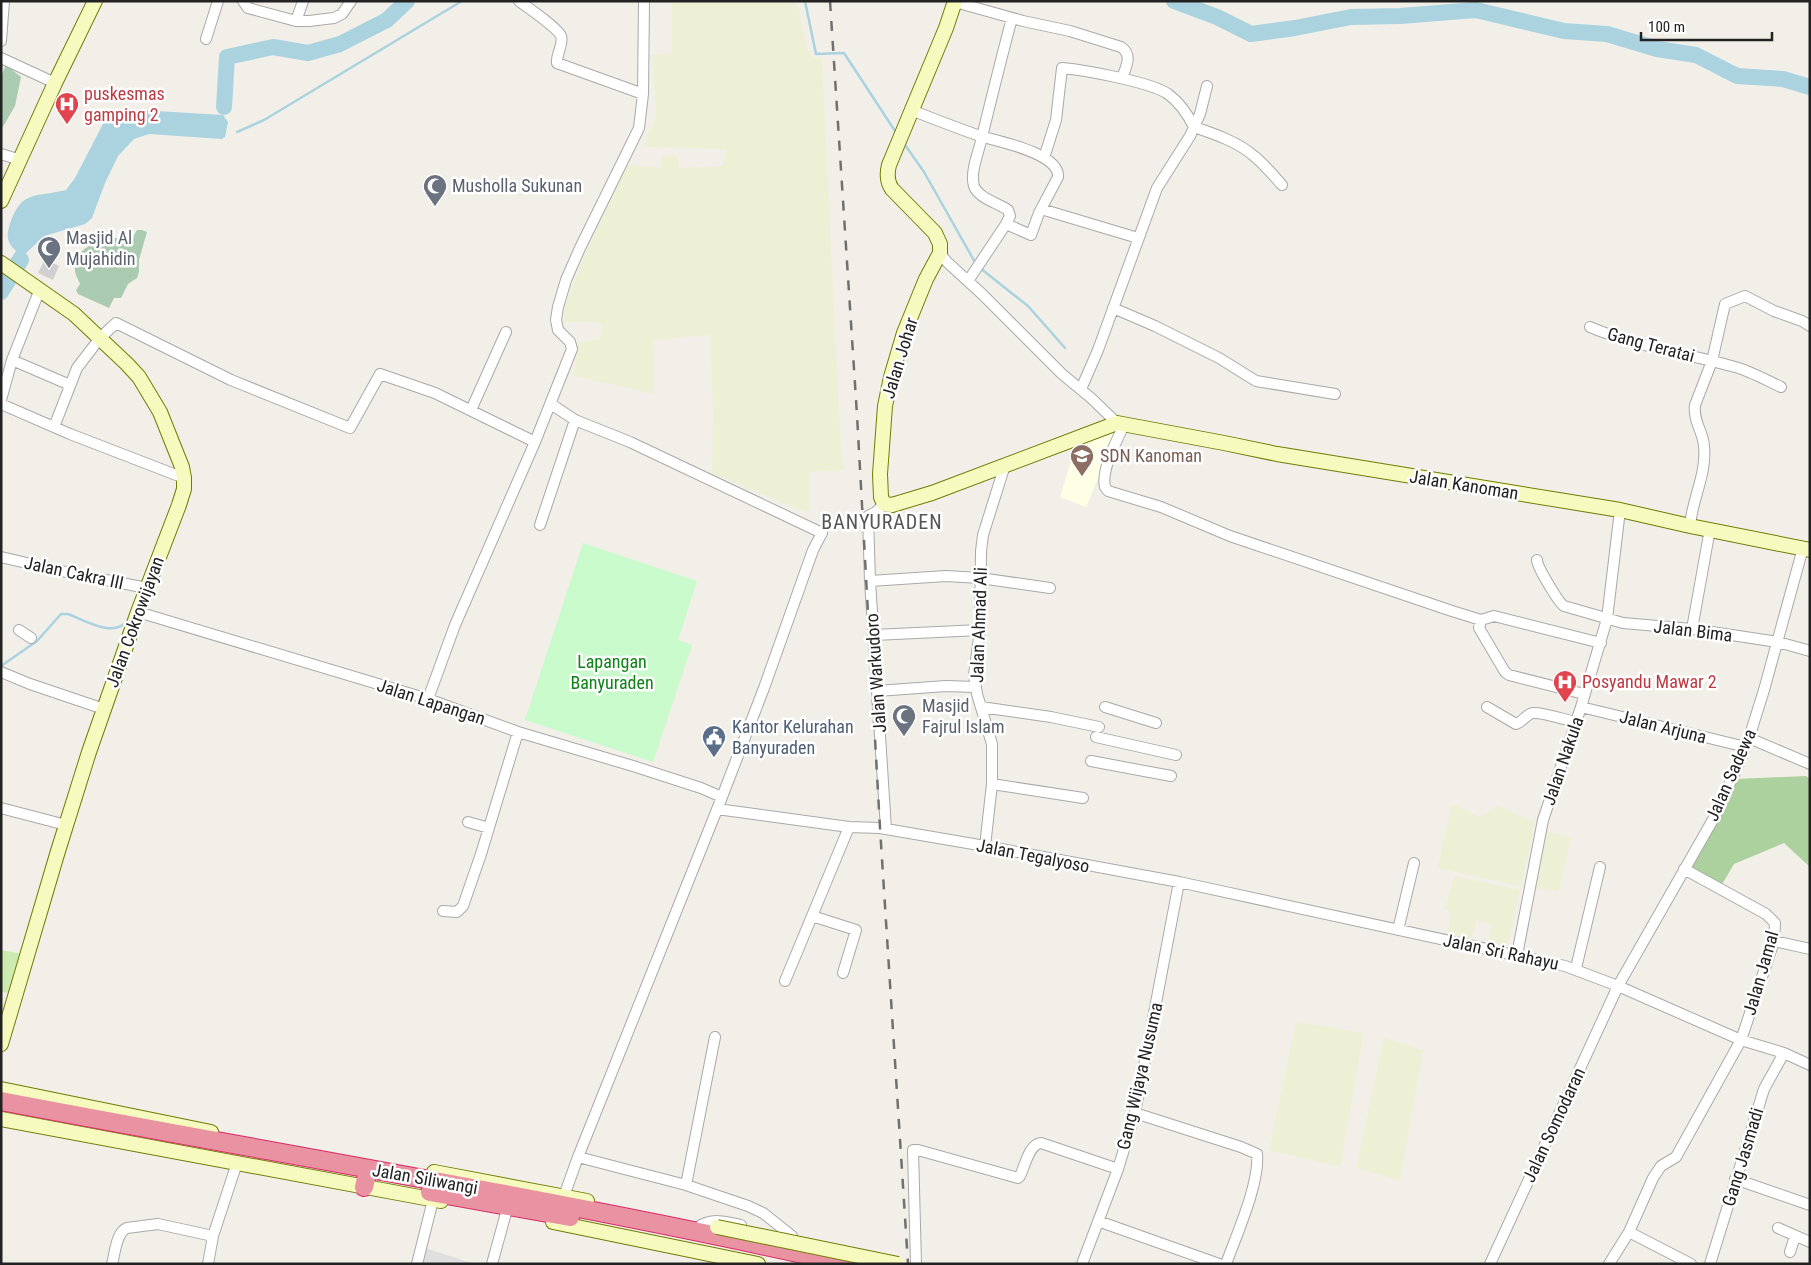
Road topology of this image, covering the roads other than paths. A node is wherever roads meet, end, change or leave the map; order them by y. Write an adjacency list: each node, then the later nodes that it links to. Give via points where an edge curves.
1 (4, 1): 13 (street)
2 (95, 1): 16 (street)
3 (218, 1): 12 (street)
4 (243, 1): 11 (street, via 248,8)
5 (303, 1): 11 (street)
6 (350, 1): 11 (street, via 342,14 334,18)
7 (519, 1): 18 (street, via 560,34 557,63)
8 (644, 1): 18 (street)
9 (955, 2): 10 (street); 19 (street)
10 (1012, 18): 15 (street, via 1121,47 1127,51 1128,57); 21 (street)
11 (296, 21)
12 (206, 39)
13 (1, 41)
14 (1, 58): 16 (street)
15 (1122, 78): 20 (street, via 1167,93); 23 (street, via 1062,68 1056,120)
16 (55, 83): 24 (street)
17 (1207, 86): 20 (street)
18 (643, 94): 47 (street, via 639,128 566,280 556,320 558,330 572,345)
19 (912, 110): 21 (street); 30 (street, via 889,165 889,184 935,233)
20 (1194, 127): 25 (street, via 1232,142 1254,156); 29 (street, via 1157,188)
21 (982, 136): 23 (street); 28 (street, via 974,186 982,195 1008,210 1010,216)
22 (1, 154): 24 (street)
23 (1044, 158): 27 (street, via 1058,173)
24 (21, 160): 26 (street)
25 (1282, 185)
26 (1, 201)
27 (1041, 209): 28 (street, via 1031,235); 29 (street)
28 (1006, 224): 32 (street)
29 (1138, 238): 34 (street)
30 (940, 253): 32 (street); 55 (street, Jalan Johar, via 904,333 891,377 885,406 880,474)
31 (7, 268): 33 (street, Jalan Cokrowijayan)
32 (968, 280): 43 (street)
33 (40, 289): 38 (street, Jalan Cokrowijayan); 39 (street)
34 (1113, 308): 43 (street); 44 (street, via 1219,358 1256,381)
35 (1810, 326): 40 (street, via 1745,296 1725,304)
36 (1590, 327): 40 (street, Gang Teratai, via 1647,347)
37 (506, 332): 48 (street)
38 (100, 338): 41 (street, via 77,368); 48 (street, via 116,323 231,380 350,428 380,374 435,393); 54 (street, Jalan Cokrowijayan, via 138,377 160,412)
39 (12, 360): 41 (street); 45 (street)
40 (1712, 361): 42 (street, Gang Teratai, via 1737,367); 58 (street, via 1694,412 1704,446 1704,463)
41 (70, 384): 51 (street)
42 (1781, 386)
43 (1081, 389): 50 (street)
44 (1335, 394)
45 (1, 400)
46 (1, 404): 51 (street)
47 (551, 404): 49 (street); 52 (street)
48 (471, 410): 52 (street)
49 (575, 420): 57 (street); 97 (street, via 630,442 822,533)
50 (1120, 424): 53 (street); 56 (street, Jalan Kanoman, via 1277,454); 69 (street, via 1104,477 1108,491 1161,507 1273,551)
51 (54, 427): 54 (street)
52 (535, 442): 82 (street, via 455,625)
53 (1006, 465): 55 (street, via 932,493 892,505); 63 (street, Jalan Ahmad Ali, via 983,536)
54 (184, 478): 65 (street, Jalan Cokrowijayan, via 179,505)
55 (884, 504): 64 (street, Jalan Warkudoro, via 868,516)
56 (1620, 510): 58 (street, Jalan Kanoman); 68 (street, Jalan Nakula)
57 (540, 525)
58 (1690, 526): 59 (street, Jalan Kanoman)
59 (1710, 529): 60 (street, Jalan Kanoman); 70 (street)
60 (1806, 549): 75 (street, Jalan Sadewa)
61 (1, 557): 65 (street, Jalan Cakra III)
62 (1537, 560): 68 (street, Jalan Bima, via 1561,605)
63 (980, 578): 64 (street, via 922,576); 66 (street); 72 (street, Jalan Ahmad Ali)
64 (870, 581): 73 (street, Jalan Warkudoro)
65 (147, 588): 67 (street, Jalan Cokrowijayan)
66 (1050, 588)
67 (138, 612): 82 (street, Jalan Lapangan); 87 (street, Jalan Cokrowijayan)
68 (1608, 619): 70 (street, Jalan Bima); 76 (street, Jalan Nakula)
69 (1481, 620): 76 (street, via 1494,616); 81 (street, via 1479,628 1509,675)
70 (1692, 629): 75 (street, Jalan Bima)
71 (19, 630): 74 (street)
72 (980, 630): 73 (street); 79 (street, Jalan Ahmad Ali, via 974,675)
73 (874, 635): 80 (street, Jalan Warkudoro)
74 (32, 638)
75 (1778, 642): 77 (street, Jalan Bima); 91 (street, Jalan Sadewa)
76 (1601, 643): 81 (street, Jalan Nakula)
77 (1810, 651)
78 (4, 673): 87 (street)
79 (976, 688): 80 (street, via 946,686); 83 (street, Jalan Ahmad Ali)
80 (877, 691): 105 (street, Jalan Warkudoro)
81 (1584, 694): 86 (street, Jalan Nakula)
82 (428, 699): 90 (street, Jalan Lapangan)
83 (981, 707): 92 (street, via 1051,718); 96 (street, Jalan Ahmad Ali, via 992,744)
84 (1105, 707): 89 (street)
85 (1487, 707): 88 (street, via 1516,724 1536,713)
86 (1581, 707): 88 (street, Jalan Nakula); 91 (street, Jalan Arjuna)
87 (104, 709): 102 (street, Jalan Cokrowijayan)
88 (1576, 722): 116 (street, Jalan Nakula, via 1543,820)
89 (1156, 723)
90 (518, 732): 97 (street, Jalan Lapangan, via 642,768); 104 (street)
91 (1748, 742): 94 (street, Jalan Arjuna); 109 (street, Jalan Sadewa, via 1715,816)
92 (1176, 755)
93 (1091, 761): 95 (street)
94 (1810, 764)
95 (1170, 776)
96 (992, 784): 98 (street); 106 (street, Jalan Ahmad Ali)
97 (722, 796): 100 (street)
98 (1083, 798)
99 (1, 808): 102 (street)
100 (717, 809): 103 (street, Jalan Tegalyoso); 131 (street)
101 (468, 822): 104 (street)
102 (66, 825): 123 (street, Jalan Cokrowijayan)
103 (849, 827): 105 (street, Jalan Tegalyoso); 112 (street)
104 (489, 828): 111 (street, via 463,906 457,912)
105 (886, 829): 106 (street, Jalan Tegalyoso)
106 (985, 846): 110 (street, Jalan Tegalyoso)
107 (1414, 863): 113 (street)
108 (1600, 867): 117 (street)
109 (1684, 869): 114 (street, Jalan Jamal, via 1766,914 1775,923); 120 (street, Jalan Sadewa)
110 (1179, 882): 113 (street, Jalan Sri Rahayu); 129 (street, Gang Wijaya Nusuma)
111 (443, 911)
112 (812, 916): 118 (street, via 856,930); 119 (street)
113 (1398, 930): 116 (street, Jalan Sri Rahayu)
114 (1774, 941): 115 (street); 122 (street, Jalan Jamal)
115 (1810, 949)
116 (1518, 955): 117 (street, Jalan Sri Rahayu)
117 (1576, 968): 120 (street, Jalan Sri Rahayu)
118 (843, 973)
119 (785, 981)
120 (1618, 986): 122 (street, Jalan Sri Rahayu); 164 (street, Jalan Somodaran)
121 (715, 1037): 137 (street)
122 (1741, 1040): 124 (street, Jalan Sri Rahayu); 144 (street, Jalan Jamal, via 1676,1157 1661,1166 1653,1178)
123 (1, 1044)
124 (1784, 1053): 125 (street, Jalan Sri Rahayu); 135 (street, Gang Jasmadi, via 1764,1089)
125 (1810, 1065)
126 (1, 1089): 138 (street)
127 (1, 1101): 133 (highway, Jalan Siliwangi)
128 (1, 1110): 133 (highway, Jalan Siliwangi)
129 (1135, 1113): 134 (street, Gang Wijaya Nusuma); 163 (street, via 1256,1154 1258,1161 1253,1187)
130 (1, 1119): 132 (street)
131 (578, 1157): 137 (street); 138 (street)
132 (237, 1163): 133 (street); 145 (street)
133 (303, 1166): 136 (highway, Jalan Siliwangi); 149 (highway, Jalan Siliwangi, via 484,1189)
134 (1118, 1169): 142 (street, Gang Wijaya Nusuma); 160 (street, via 1041,1143 1032,1147 1018,1178 913,1150)
135 (1736, 1179): 140 (street); 167 (street, Gang Jasmadi)
136 (365, 1183): 139 (street); 149 (highway, Jalan Siliwangi)
137 (686, 1185): 146 (street, via 763,1212)
138 (564, 1196): 149 (street)
139 (433, 1200): 141 (street); 153 (street)
140 (1810, 1205)
141 (506, 1213): 149 (street); 154 (street)
142 (1098, 1221): 161 (street, Gang Wijaya Nusuma); 162 (street)
143 (1778, 1228): 147 (street)
144 (1629, 1232): 165 (street, Jalan Jamal); 166 (street)
145 (213, 1236): 151 (street, via 158,1224 126,1228 120,1234); 152 (street)
146 (792, 1236): 149 (street, via 710,1220); 158 (street, via 869,1254)
147 (1796, 1236): 148 (street); 150 (street)
148 (1810, 1242)
149 (709, 1247): 155 (street); 156 (highway, Jalan Siliwangi); 157 (highway, Jalan Siliwangi); 159 (street, bridge)
150 (1790, 1252)
151 (112, 1264)
152 (208, 1264)
153 (417, 1264)
154 (492, 1264)
155 (758, 1264)
156 (798, 1264)
157 (848, 1264)
158 (875, 1264)
159 (898, 1264)
160 (916, 1264)
161 (1082, 1264)
162 (1219, 1264)
163 (1226, 1264)
164 (1490, 1264)
165 (1609, 1264)
166 (1691, 1264)
167 (1710, 1264)

